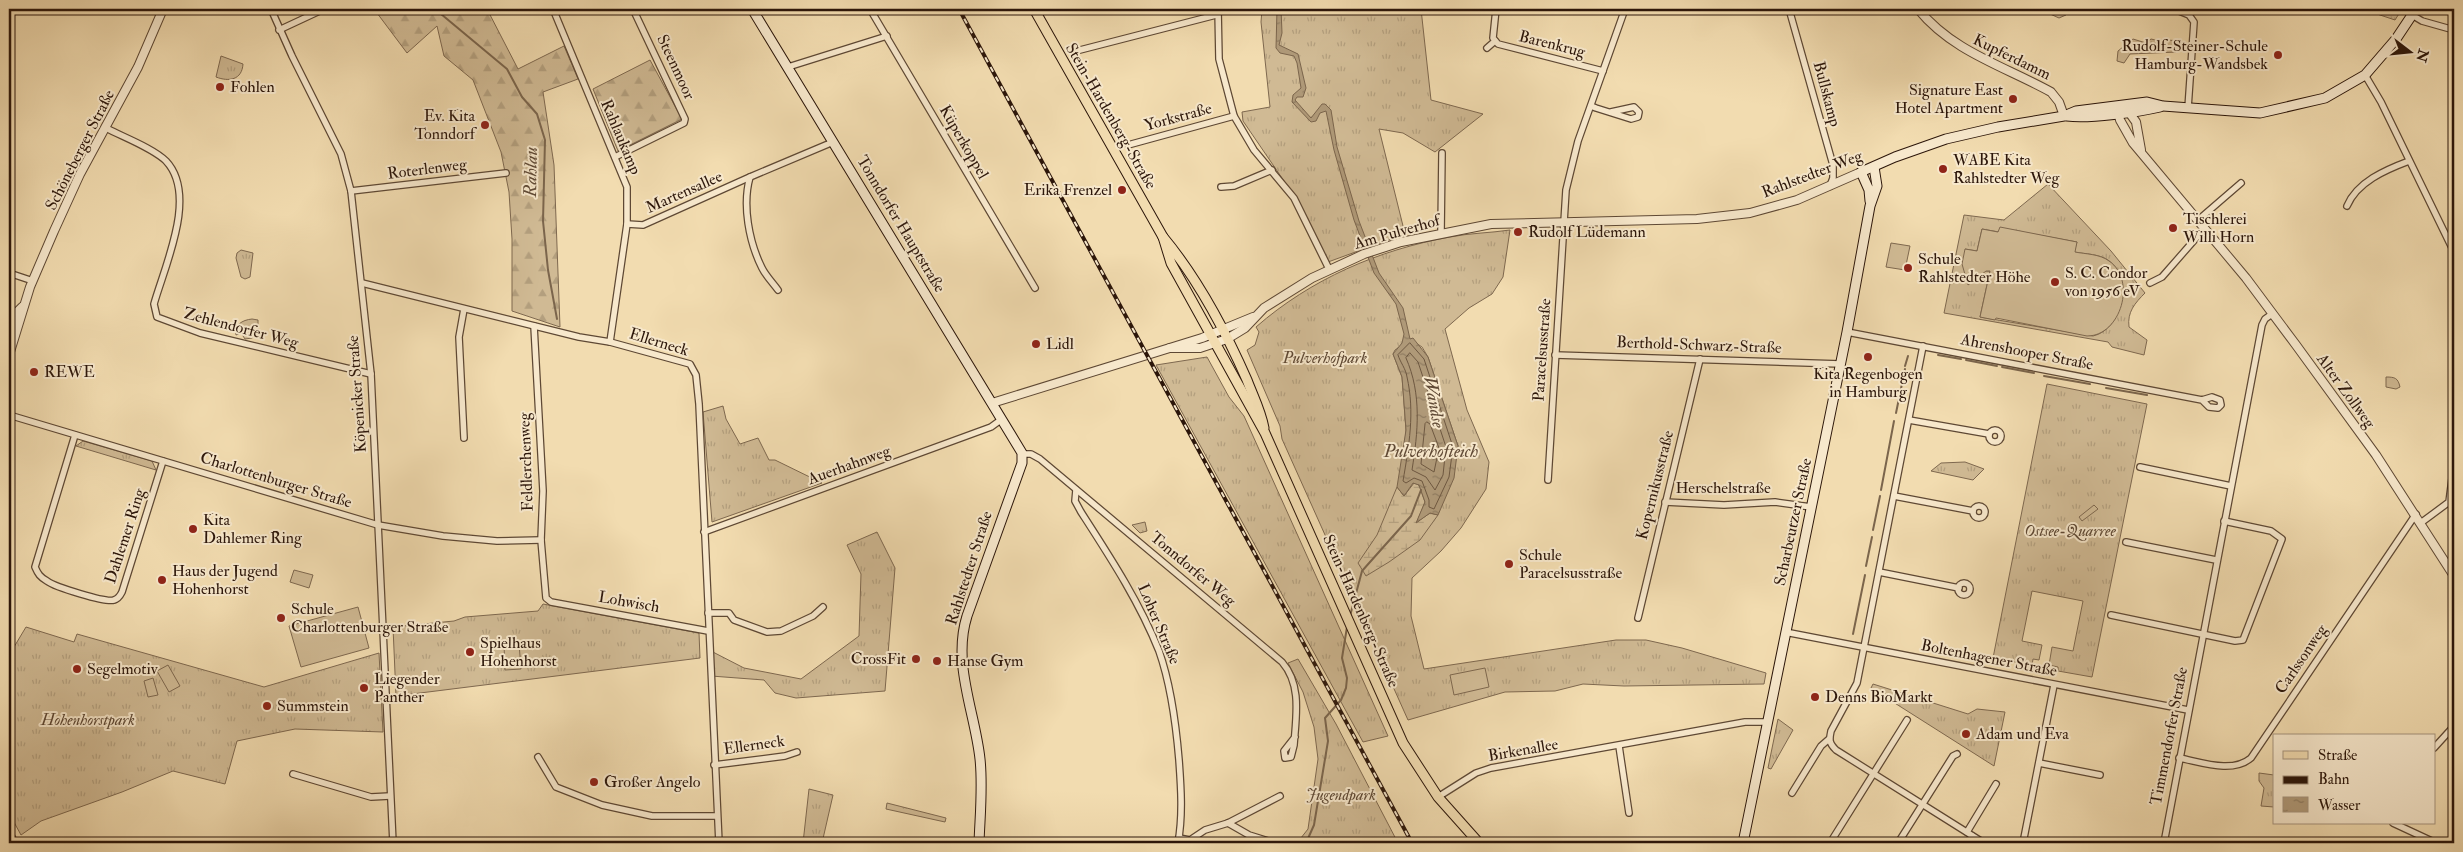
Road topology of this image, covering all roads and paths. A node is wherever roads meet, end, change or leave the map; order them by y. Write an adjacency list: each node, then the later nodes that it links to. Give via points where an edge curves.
1 (163, 9): 35 (street, Schöneberger Straße, via 138,67)
2 (271, 9): 16 (street, Köpenicker Straße)
3 (324, 9): 16 (street)
4 (553, 9): 40 (street, Rahlaukamp)
5 (633, 9): 40 (street, Steenmoor, via 686,119 684,123)
6 (752, 9): 22 (main road, Tonndorfer Hauptstraße)
7 (870, 9): 18 (street, Küperkoppel)
8 (1034, 9): 58 (main road, Stein-Hardenberg-Straße)
9 (1496, 9): 19 (street, Barenkrug)
10 (1625, 9): 23 (street, Paracelsusstraße)
11 (1788, 9): 48 (street, Bullskamp, via 1833,165 1834,178)
12 (1918, 9): 33 (street, Kupferdamm, via 1963,49 2051,92 2060,102)
13 (2174, 9): 28 (street, via 2189,15 2194,22)
14 (1217, 12): 21 (street); 32 (street, via 1222,72)
15 (2414, 12): 17 (street, via 2422,21); 24 (main road, Rahlstedter Weg)
16 (279, 30): 50 (street, Köpenicker Straße, via 342,154)
17 (2454, 30)
18 (887, 36): 22 (street); 65 (street, Küperkoppel)
19 (1494, 41): 20 (street, Barenkrug); 23 (street, Barenkrug)
20 (1487, 48)
21 (1080, 50)
22 (788, 67): 36 (main road, Tonndorfer Hauptstraße)
23 (1603, 71): 25 (street, Paracelsusstraße)
24 (2364, 76): 28 (main road, Rahlstedter Weg, via 2326,98 2260,114); 41 (street, via 2381,102)
25 (1591, 106): 30 (street); 54 (street, Paracelsusstraße, via 1568,176)
26 (2162, 106): 27 (main road, Rahlstedter Weg, via 2147,102); 28 (main road, Rahlstedter Weg); 29 (main road, Rahlstedter Weg)
27 (2118, 107): 31 (main road, Rahlstedter Weg); 33 (main road, Rahlstedter Weg, via 2076,117); 38 (street, Alter Zollweg, via 2130,137)
28 (2188, 108)
29 (2148, 110): 31 (main road, Rahlstedter Weg); 34 (street)
30 (1611, 112)
31 (2130, 112): 34 (street, Alter Zollweg)
32 (1234, 116): 37 (street, Yorkstraße); 43 (street, via 1254,150)
33 (2064, 116): 42 (main road, Rahlstedter Weg, via 1946,139 1894,156)
34 (2136, 122): 38 (street, Alter Zollweg)
35 (106, 128): 62 (street, Schöneberger Straße, via 80,174); 85 (street, Zehlendorfer Weg, via 165,160 180,182 181,206 154,304 156,317 200,333)
36 (833, 142): 46 (street, Martensallee); 87 (main road, Tonndorfer Hauptstraße)
37 (1128, 145)
38 (2141, 150): 53 (street, Alter Zollweg)
39 (1442, 153): 57 (street)
40 (615, 157): 55 (street, Rahlaukamp, via 627,187)
41 (2409, 161): 52 (street, via 2368,181 2352,196); 59 (street)
42 (1874, 167): 44 (main road, Rahlstedter Weg); 51 (main road, Scharbeutzer Straße, via 1877,186)
43 (1272, 170): 49 (street, via 1234,186); 60 (street, via 1294,198)
44 (1861, 172): 48 (street, Rahlstedter Weg); 51 (main road, Scharbeutzer Straße, via 1869,190)
45 (506, 173): 50 (street, Roterlenweg)
46 (750, 177): 55 (street, Martensallee, via 643,224); 66 (street, Martensallee, via 746,192 750,231 762,268)
47 (2241, 183): 53 (street)
48 (1830, 186): 54 (street, Rahlstedter Weg, via 1782,205 1729,216)
49 (1221, 187)
50 (351, 191): 63 (street, Köpenicker Straße)
51 (1870, 206): 73 (main road, Scharbeutzer Straße)
52 (2347, 206)
53 (2197, 220): 56 (street, Alter Zollweg)
54 (1564, 222): 57 (street, Am Pulverhof, via 1490,224); 82 (street, Paracelsusstraße)
55 (627, 224): 77 (street, Rahlaukamp)
56 (2204, 230): 64 (street, via 2162,277); 69 (street, Alter Zollweg)
57 (1441, 232): 60 (street, Am Pulverhof, via 1364,254)
58 (1163, 237): 72 (main road, Stein-Hardenberg-Straße, via 1180,257); 74 (main road, Stein-Hardenberg-Straße, via 1171,263)
59 (2454, 252)
60 (1329, 269): 70 (street, Am Pulverhof)
61 (9, 273): 62 (street)
62 (33, 281): 67 (street, Schöneberger Straße)
63 (362, 283): 68 (street, Ellerneck); 85 (street, Köpenicker Straße)
64 (2150, 283)
65 (1035, 288)
66 (778, 290)
67 (24, 305): 75 (street, Schöneberger Straße, via 18,311); 81 (street, Schöneberger Straße)
68 (464, 308): 71 (street, Ellerneck); 94 (street, via 459,337)
69 (2272, 314): 100 (street, Timmendorfer Straße, via 2262,325); 106 (street, Alter Zollweg)
70 (1253, 317): 72 (street, Am Pulverhof); 76 (street, Am Pulverhof, via 1245,328)
71 (534, 326): 77 (street, Ellerneck); 111 (street, Feldlerchenweg, via 543,490)
72 (1222, 330): 74 (street, Am Pulverhof); 76 (main road, Stein-Hardenberg-Straße)
73 (1847, 332): 79 (street, Ahrenshooper Straße); 84 (main road, Scharbeutzer Straße)
74 (1210, 334): 78 (main road, Stein-Hardenberg-Straße); 80 (street, Am Pulverhof)
75 (9, 336)
76 (1227, 339): 78 (street, Am Pulverhof); 91 (main road, Stein-Hardenberg-Straße, via 1262,415)
77 (610, 342): 110 (street, Ellerneck, via 690,364 696,375)
78 (1215, 344): 80 (street, Am Pulverhof, via 1191,349); 91 (main road, Stein-Hardenberg-Straße)
79 (1923, 346): 86 (street, Ahrenshooper Straße); 90 (street)
80 (1170, 348): 87 (street, Am Pulverhof)
81 (9, 354)
82 (1556, 355): 83 (street, Berthold-Schwarz-Straße); 99 (street, Paracelsusstraße)
83 (1700, 359): 84 (street, Berthold-Schwarz-Straße); 103 (street, Kopernikusstraße)
84 (1841, 364): 104 (main road, Scharbeutzer Straße)
85 (371, 374): 109 (street, Köpenicker Straße)
86 (2202, 400)
87 (992, 403): 89 (main road, Tonndorfer Hauptstraße)
88 (9, 415): 93 (street, Charlottenburger Straße)
89 (1002, 419): 95 (main road, Tonndorfer Hauptstraße); 110 (street, Auerhahnweg, via 991,427)
90 (1909, 420): 92 (street); 102 (street)
91 (1265, 433): 148 (main road, Stein-Hardenberg-Straße, via 1403,743)
92 (1989, 434)
93 (75, 435): 96 (street, Charlottenburger Straße); 96 (street, Dahlemer Ring, via 35,567 49,583 84,594 110,601 117,599 122,592)
94 (464, 438)
95 (1022, 454): 101 (street, Tonndorfer Weg, via 1040,459); 161 (main road, Rahlstedter Straße, via 1022,463 966,616 961,638 966,688 980,759)
96 (163, 461): 109 (street, Charlottenburger Straße)
97 (2454, 463): 108 (street, via 2449,502)
98 (2140, 467): 100 (street)
99 (1548, 480)
100 (2231, 486): 107 (street, Timmendorfer Straße)
101 (1076, 490): 131 (street, Tonndorfer Weg, via 1286,666 1295,689); 156 (street, Loher Straße, via 1075,501 1124,578 1159,653 1176,733 1181,787)
102 (1894, 496): 105 (street); 114 (street)
103 (1665, 502): 104 (street, Herschelstraße, via 1724,505 1774,502); 121 (street, Kopernikusstraße)
104 (1811, 507): 123 (main road, Scharbeutzer Straße)
105 (1973, 511)
106 (2416, 514): 108 (street, Alter Zollweg); 138 (street, Carlssonweg, via 2251,758 2231,767)
107 (2224, 522): 113 (street, Timmendorfer Straße); 124 (street, via 2276,533 2282,544 2243,640)
108 (2422, 522): 115 (street, Alter Zollweg)
109 (378, 525): 111 (street, Charlottenburger Straße, via 496,541); 146 (street, Köpenicker Straße)
110 (704, 532): 119 (street, Ellerneck)
111 (541, 540): 117 (street, Feldlerchenweg)
112 (2126, 542): 113 (street)
113 (2216, 560): 124 (street, Timmendorfer Straße)
114 (1879, 572): 116 (street); 125 (street)
115 (2454, 576)
116 (1959, 588)
117 (546, 598): 122 (street, Lohwisch, via 551,602)
118 (823, 607): 119 (street, via 813,616 781,631 767,632 734,620 729,612)
119 (708, 614): 122 (street, Ellerneck)
120 (2111, 616): 124 (street)
121 (1638, 618)
122 (708, 630): 140 (street, Ellerneck)
123 (1785, 632): 125 (street, Boltenhagener Straße); 129 (main road, Scharbeutzer Straße)
124 (2202, 635): 127 (street, Timmendorfer Straße)
125 (1865, 647): 126 (street, Boltenhagener Straße); 132 (street, via 1855,688)
126 (2054, 684): 127 (street, Boltenhagener Straße); 139 (street)
127 (2188, 710): 138 (street, Timmendorfer Straße)
128 (1907, 720): 142 (street)
129 (1767, 722): 133 (street, Birkenallee, via 1745,722); 164 (main road, Scharbeutzer Straße)
130 (2454, 726): 134 (street)
131 (1295, 738)
132 (1829, 739): 142 (street, via 1836,750); 145 (street)
133 (1619, 746): 148 (street, Birkenallee, via 1491,768 1476,773); 150 (street)
134 (2436, 746)
135 (797, 752): 140 (street, Ellerneck)
136 (1957, 754): 149 (street)
137 (538, 757): 151 (street, via 556,787 602,805 652,816)
138 (2179, 758): 170 (street, Timmendorfer Straße)
139 (2039, 763): 143 (street); 157 (street)
140 (714, 765): 151 (street, Ellerneck)
141 (293, 774): 146 (street, via 371,797)
142 (1872, 774): 149 (street); 165 (street)
143 (2100, 775)
144 (1996, 784): 155 (street)
145 (1792, 793)
146 (390, 796): 159 (street, Köpenicker Straße)
147 (1280, 796): 152 (street)
148 (1438, 797): 163 (main road, Stein-Hardenberg-Straße)
149 (1922, 805): 155 (street); 166 (street)
150 (1629, 813)
151 (718, 816): 160 (street, Ellerneck)
152 (1228, 823): 156 (street, via 1205,830 1190,840); 162 (street, via 1249,835)
153 (2395, 824): 171 (street)
154 (9, 834): 158 (street)
155 (1970, 834): 167 (street); 168 (street)
156 (1178, 841)
157 (2023, 842): 169 (street)
158 (14, 843)
159 (393, 843)
160 (719, 843)
161 (980, 843)
162 (1275, 843)
163 (1479, 843)
164 (1743, 843)
165 (1830, 843)
166 (1898, 843)
167 (1968, 843)
168 (1984, 843)
169 (2032, 843)
170 (2164, 843)
171 (2436, 843)

